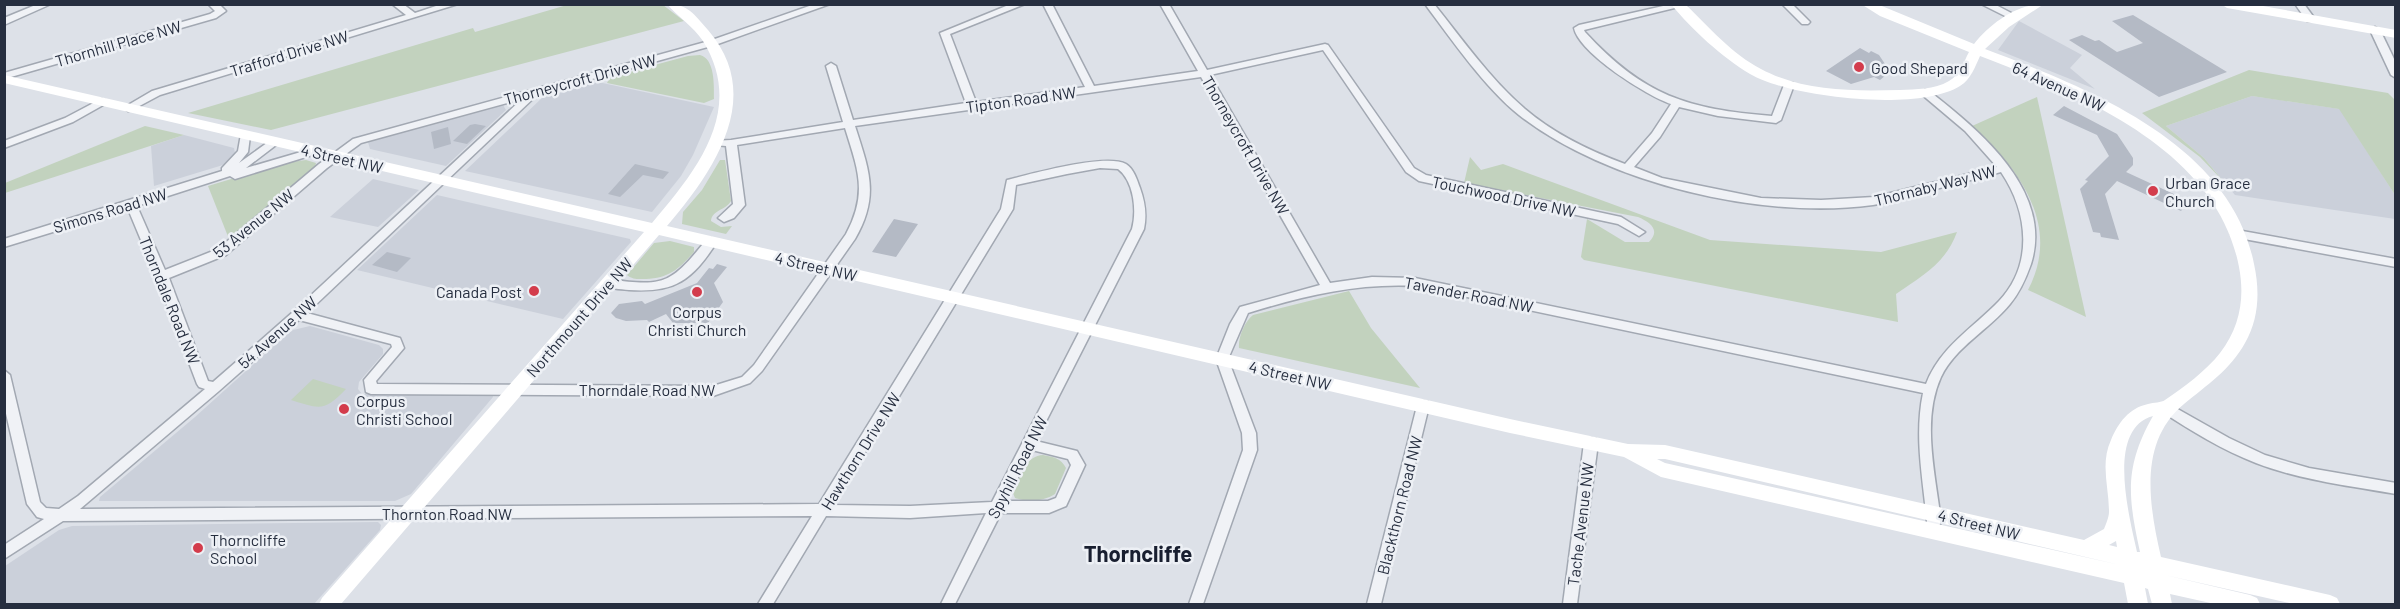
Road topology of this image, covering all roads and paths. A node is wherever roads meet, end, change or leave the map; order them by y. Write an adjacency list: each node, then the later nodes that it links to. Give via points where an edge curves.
1 (47, 4): 22 (street)
2 (212, 4): 33 (street, Thornhill Place NW, via 221,11 213,16)
3 (396, 4): 19 (street)
4 (454, 4): 19 (street, Trafford Drive NW)
5 (673, 4): 27 (main road, Northmount Drive NW)
6 (826, 4): 27 (street, Thorneycroft Drive NW)
7 (1021, 4): 40 (street, via 945,33)
8 (1047, 4): 35 (street)
9 (1164, 4): 31 (street, Thorneycroft Drive NW)
10 (1429, 4): 49 (street, Thornaby Way NW, via 1491,81 1521,111 1594,156)
11 (1786, 4): 23 (street)
12 (1867, 4): 24 (main road, 64 Avenue NW)
13 (1884, 4): 24 (main road, 64 Avenue NW)
14 (1984, 4): 20 (street)
15 (2037, 4): 20 (main road)
16 (2228, 4): 21 (main road)
17 (2299, 4): 21 (street)
18 (1681, 5): 34 (main road, via 1740,61); 39 (street, via 1580,27 1580,33 1602,60)
19 (414, 16): 41 (street, Trafford Drive NW, via 148,95)
20 (2012, 16): 29 (main road)
21 (2310, 19): 25 (main road)
22 (4, 22)
23 (1805, 22)
24 (1914, 25): 29 (main road, 64 Avenue NW)
25 (2375, 30): 26 (main road); 32 (street)
26 (2396, 34)
27 (712, 43): 36 (street, Thorneycroft Drive NW); 45 (main road, Northmount Drive NW, via 727,83)
28 (1325, 47): 31 (street, Tipton Road NW); 56 (street, Touchwood Drive NW, via 1410,170 1423,178 1621,220)
29 (1976, 51): 37 (main road, via 1962,78 1948,87); 57 (main road, 64 Avenue NW, via 2080,92 2145,130 2205,184)
30 (831, 66): 42 (street, Thorndale Road NW)
31 (1204, 72): 35 (street, Tipton Road NW); 64 (street, Thorneycroft Drive NW)
32 (2396, 75)
33 (4, 78): 38 (main road, 4 Street NW)
34 (1789, 86): 37 (main road, via 1817,93); 39 (street, via 1776,120 1713,113)
35 (1091, 89): 40 (street, Tipton Road NW)
36 (535, 92): 48 (street, Thorneycroft Drive NW, via 364,138); 52 (street, 54 Avenue NW)
37 (1925, 93): 50 (street)
38 (101, 102): 41 (main road, 4 Street NW); 46 (street, via 69,120)
39 (1676, 104): 49 (street)
40 (972, 106): 42 (street, Tipton Road NW)
41 (128, 108): 43 (main road, 4 Street NW)
42 (849, 125): 45 (street, Tipton Road NW); 61 (street, Thorndale Road NW, via 863,168 865,202 851,236)
43 (245, 136): 44 (main road, 4 Street NW); 51 (street, Simons Road NW, via 239,158)
44 (274, 142): 47 (main road, 4 Street NW); 51 (street, Simons Road NW, via 245,164)
45 (724, 143): 54 (street, via 739,205); 55 (main road, Northmount Drive NW)
46 (4, 145)
47 (315, 151): 48 (main road, 4 Street NW); 51 (street, Simons Road NW)
48 (336, 156): 52 (main road, 4 Street NW); 62 (street, 53 Avenue NW, via 222,252)
49 (1628, 168): 50 (street, Thornaby Way NW, via 1708,193 1761,202 1821,204 1874,201)
50 (2005, 168): 72 (street, via 2023,201 2029,223 2028,262 2001,307 1963,339)
51 (216, 178): 53 (street, Simons Road NW)
52 (440, 180): 55 (main road, 4 Street NW); 66 (street, 54 Avenue NW)
53 (130, 204): 59 (street, Simons Road NW); 62 (street, Thorndale Road NW)
54 (724, 218)
55 (655, 230): 58 (main road, 4 Street NW); 63 (main road, Northmount Drive NW)
56 (1639, 232)
57 (2237, 234): 60 (street); 74 (main road, 64 Avenue NW, via 2250,281 2248,317 2226,359)
58 (711, 242): 61 (main road, 4 Street NW); 63 (street, via 681,276 668,284)
59 (4, 243)
60 (2396, 263)
61 (828, 269): 65 (main road, 4 Street NW); 71 (street, Thorndale Road NW, via 758,368 746,380 732,386 713,391)
62 (162, 276): 70 (street, Thorndale Road NW, via 203,384)
63 (609, 283): 71 (main road, Northmount Drive NW)
64 (1327, 287): 68 (street, Tavender Road NW, via 1244,310); 72 (street, Tavender Road NW, via 1385,280 1414,282)
65 (955, 298): 67 (main road, 4 Street NW); 67 (street, Hawthorn Drive NW, via 1007,209 1011,183 1118,165 1128,172 1142,216); 79 (street, Hawthorn Drive NW)
66 (297, 315): 70 (street, 54 Avenue NW); 71 (street, Thorndale Road NW, via 396,341 398,348 370,380 371,389)
67 (1086, 328): 68 (main road, 4 Street NW); 76 (street, Spyhill Road NW)
68 (1222, 359): 73 (main road, 4 Street NW); 91 (street, via 1251,443)
69 (4, 375): 82 (street, Thornton Road NW, via 34,504 42,513)
70 (215, 388): 82 (street, 54 Avenue NW)
71 (517, 389): 81 (main road, Northmount Drive NW)
72 (1930, 390): 83 (street, via 1927,449)
73 (1424, 406): 75 (main road, 4 Street NW); 92 (street, Blackthorn Road NW)
74 (2167, 408): 77 (street, via 2206,433 2260,459); 80 (main road, 64 Avenue NW, via 2143,412 2122,436 2115,465); 87 (main road, 64 Avenue NW, via 2144,451 2139,474 2139,493)
75 (1591, 443): 83 (main road, 4 Street NW, via 1628,451 1665,452); 93 (street, Tache Avenue NW)
76 (1029, 444): 78 (street, Spyhill Road NW); 78 (street, Thornton Road NW, via 1072,454 1078,465 1061,502 1049,507)
77 (2396, 489)
78 (997, 507): 79 (street, Thornton Road NW, via 910,512); 90 (street, Spyhill Road NW)
79 (824, 510): 81 (street, Thornton Road NW); 89 (street, Hawthorn Drive NW)
80 (2119, 512): 84 (main road, via 2112,534); 86 (main road, 64 Avenue NW)
81 (409, 513): 82 (street, Thornton Road NW); 88 (main road, Northmount Drive NW)
82 (63, 514): 85 (street, 54 Avenue NW)
83 (1934, 521): 84 (main road, 4 Street NW); 86 (main road, 4 Street NW)
84 (2086, 548): 86 (main road, 4 Street NW)
85 (4, 553)
86 (2131, 568): 87 (main road, 4 Street NW); 94 (main road, 64 Avenue NW)
87 (2156, 574): 95 (main road, 64 Avenue NW); 96 (main road, 4 Street NW); 97 (main road, 4 Street NW)
88 (329, 604)
89 (765, 604)
90 (948, 604)
91 (1196, 604)
92 (1374, 604)
93 (1570, 604)
94 (2138, 604)
95 (2162, 604)
96 (2250, 604)
97 (2330, 604)

